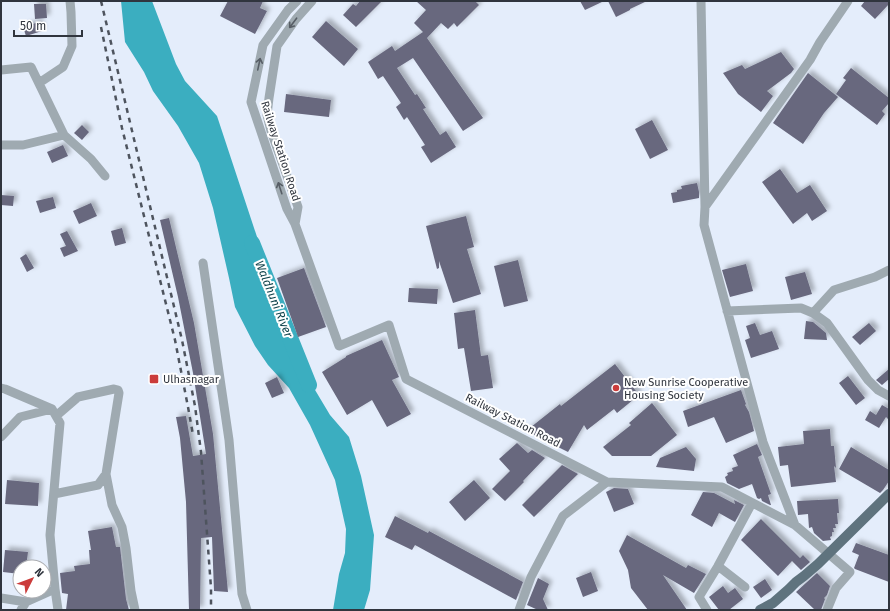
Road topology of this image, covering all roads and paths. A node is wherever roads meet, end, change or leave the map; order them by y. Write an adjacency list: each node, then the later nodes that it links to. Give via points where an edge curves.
1 (70, 1): 7 (street, via 72,46 63,67)
2 (297, 1): 12 (street, Railway Station Road, one-way to 2, via 287,209 251,102 263,45)
3 (312, 1): 12 (street, Railway Station Road, one-way to 12, via 276,46 268,98 267,115 271,131 298,207)
4 (701, 1): 11 (street)
5 (848, 1): 11 (street, via 810,60)
6 (1, 70): 7 (street, via 31,67)
7 (39, 83): 8 (street)
8 (64, 135): 9 (street, via 23,145); 10 (street, via 92,159)
9 (1, 145)
10 (105, 176)
11 (705, 207): 15 (street, via 704,225)
12 (295, 224): 22 (street, Railway Station Road, via 339,346 389,325 406,378)
13 (203, 264): 36 (street, via 229,440 242,594)
14 (889, 270): 16 (street, via 834,290)
15 (727, 311): 16 (street, via 801,308); 26 (street, via 764,442)
16 (813, 313): 18 (street, via 827,323 868,380)
17 (1, 388): 19 (street)
18 (889, 396)
19 (54, 413): 20 (street, via 20,417); 21 (street, via 78,397 118,390); 23 (street, via 60,423)
20 (1, 437)
21 (106, 474): 23 (street, via 98,484); 35 (street, via 112,505 122,527)
22 (607, 482): 25 (street, Railway Station Road, via 722,487); 37 (street, via 563,516)
23 (54, 494): 30 (street, via 50,535)
24 (889, 494): 27 (main road)
25 (752, 503): 26 (street, Railway Station Road); 28 (street)
26 (795, 525): 27 (street, Railway Station Road)
27 (829, 554): 39 (main road, via 773,603); 40 (street, Railway Station Road, via 850,572 836,588)
28 (718, 566): 29 (street); 38 (street, via 699,597)
29 (746, 587)
30 (55, 589): 32 (street); 34 (street)
31 (1, 598): 32 (street)
32 (26, 602): 33 (street)
33 (21, 610)
34 (58, 610)
35 (135, 610)
36 (247, 610)
37 (519, 610)
38 (707, 610)
39 (760, 610)
40 (827, 610)

